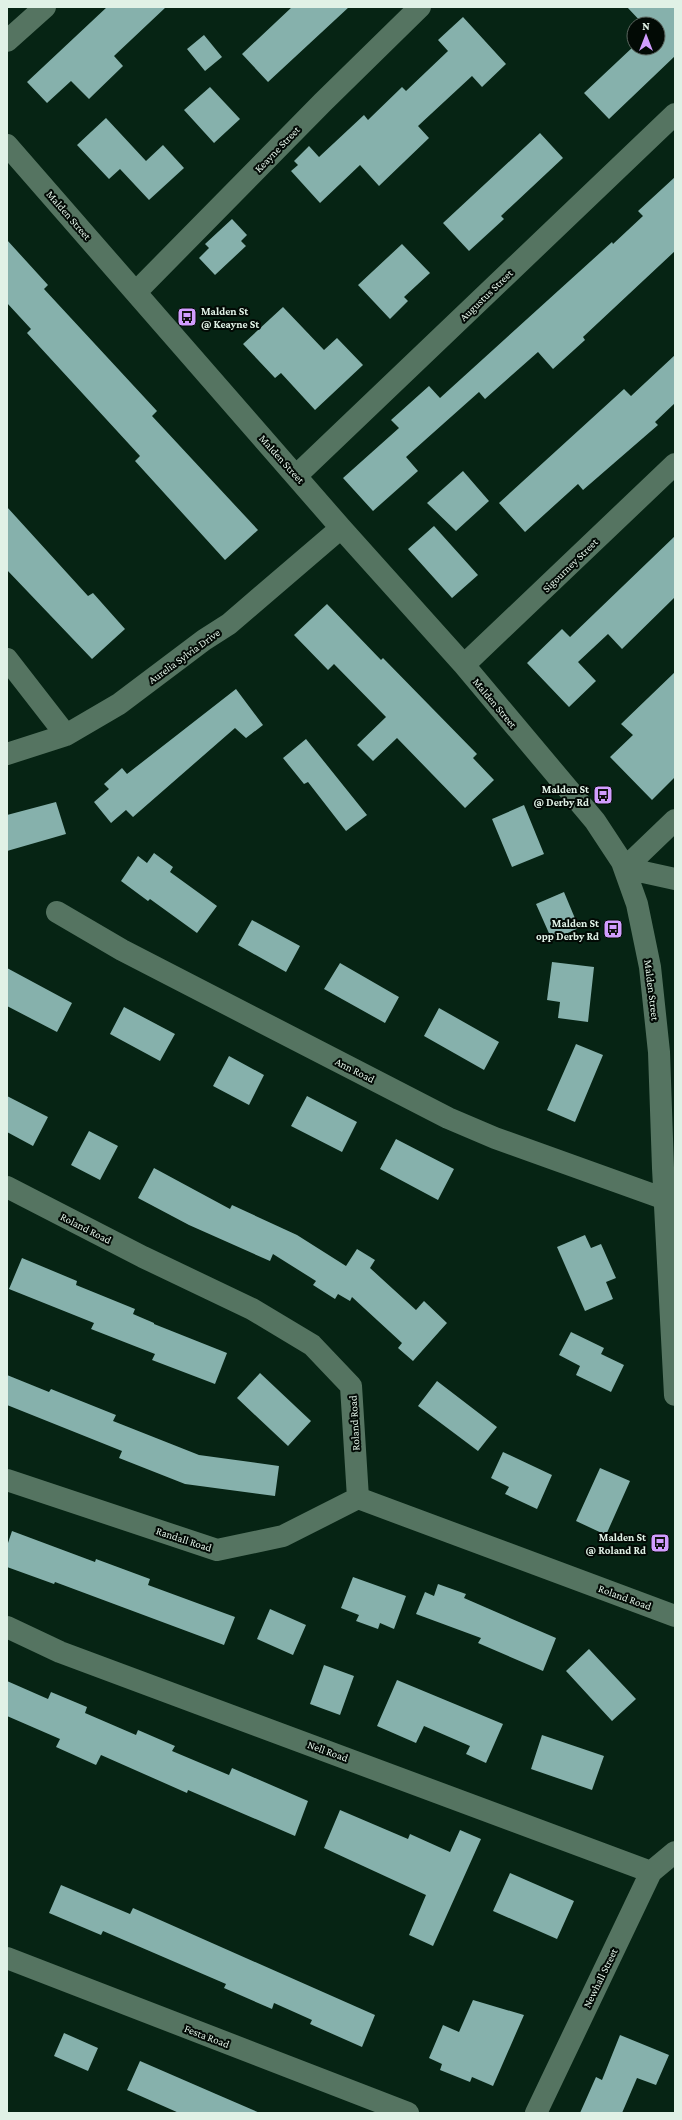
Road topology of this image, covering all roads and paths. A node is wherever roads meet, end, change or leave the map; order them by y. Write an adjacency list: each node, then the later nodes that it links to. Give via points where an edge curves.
1 (45, 7): 3 (street)
2 (420, 7): 6 (street, Keayne Street, via 322,102)
3 (7, 41)
4 (675, 114): 8 (street, Augustus Street)
5 (7, 144): 6 (street, Malden Street)
6 (136, 292): 8 (street, Malden Street)
7 (675, 464): 11 (street, Sigourney Street)
8 (296, 475): 9 (street, Malden Street)
9 (341, 528): 11 (street, Malden Street); 12 (street, Aurelia Sylvia Drive, via 229,624 119,704)
10 (7, 659): 12 (street)
11 (464, 665): 15 (street, Malden Street, via 595,821)
12 (66, 735): 13 (street, Aurelia Sylvia Drive)
13 (7, 754)
14 (675, 820): 15 (street)
15 (625, 868): 16 (street); 19 (street, Malden Street, via 637,904 650,967)
16 (675, 879)
17 (57, 912): 19 (street, Ann Road, via 122,950 448,1118 495,1138)
18 (7, 1187): 22 (street, Roland Road, via 252,1309 312,1345 351,1386)
19 (670, 1194): 20 (street, Malden Street)
20 (675, 1395)
21 (7, 1480): 22 (street, Randall Road, via 217,1550 283,1536)
22 (358, 1498): 23 (street, Roland Road)
23 (675, 1616)
24 (7, 1628): 26 (street, Nell Road, via 60,1652)
25 (675, 1852): 26 (street, Newhall Street)
26 (651, 1872): 29 (street, Newhall Street)
27 (7, 1958): 28 (street, Festa Road)
28 (408, 2113)
29 (536, 2113)

